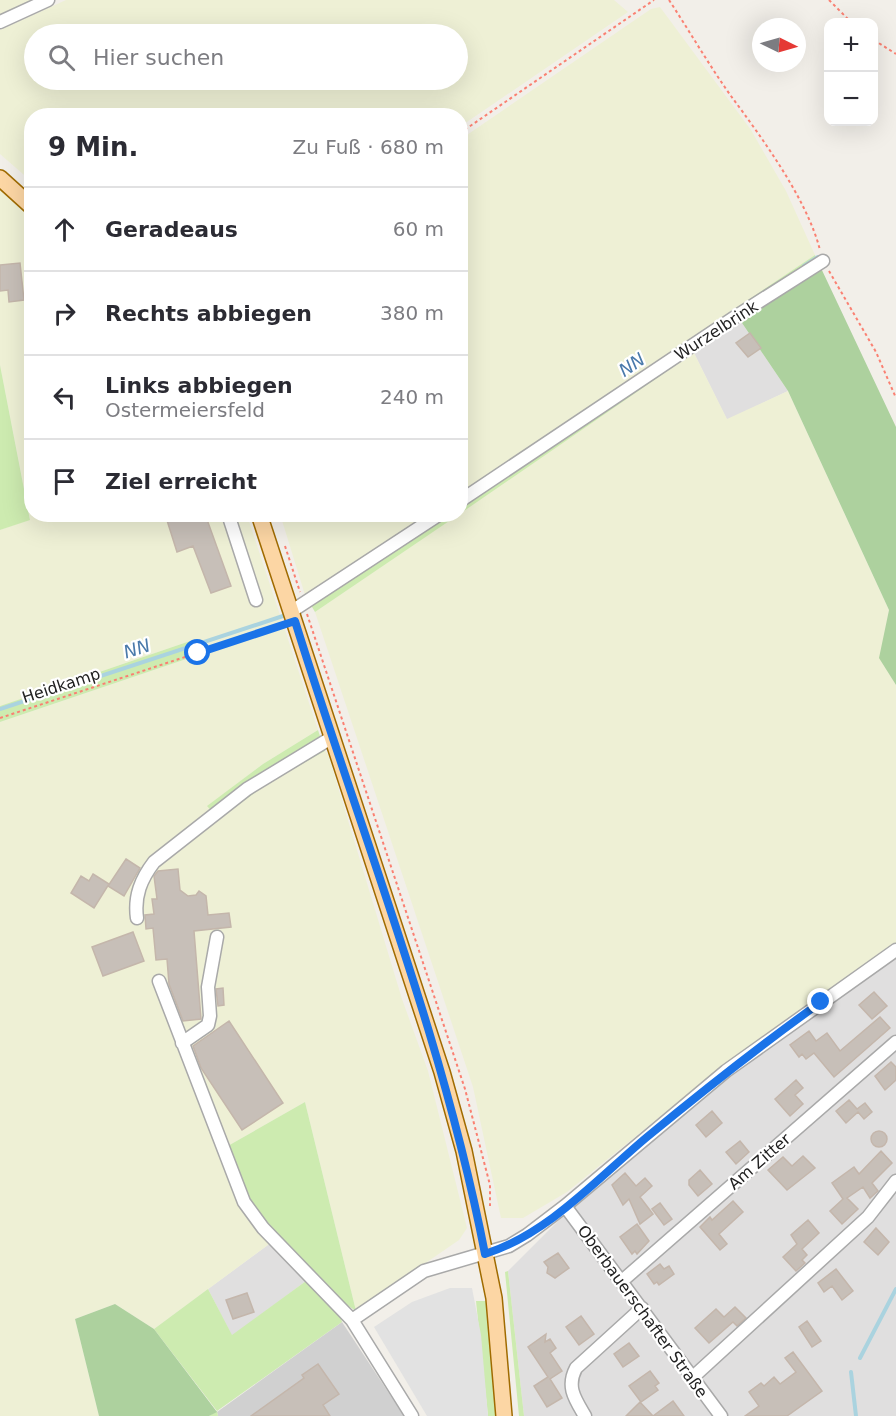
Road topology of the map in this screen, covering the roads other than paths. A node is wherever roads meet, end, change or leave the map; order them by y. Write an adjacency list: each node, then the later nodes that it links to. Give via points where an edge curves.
1 (48, 0): 2 (street)
2 (0, 22)
3 (0, 178): 4 (main road)
4 (24, 200)
5 (823, 261): 6 (street, Wurzelbrink)
6 (468, 496)
7 (231, 522): 10 (street)
8 (262, 522): 11 (main road)
9 (428, 522): 11 (street)
10 (256, 600)
11 (293, 616): 12 (main road)
12 (331, 738): 13 (street, via 247,789 154,862 138,889); 21 (main road, via 442,1072 464,1151)
13 (137, 918)
14 (217, 937): 18 (street, via 208,987 208,1025)
15 (896, 950): 20 (street, via 726,1071)
16 (159, 981): 18 (street)
17 (896, 1042): 22 (street, Am Zitter)
18 (182, 1043): 24 (street, via 244,1202 263,1228)
19 (896, 1181): 25 (street, via 868,1217)
20 (566, 1206): 21 (street, via 509,1246); 22 (street, Oberbauerschafter Straße)
21 (485, 1254): 24 (street, via 424,1271); 27 (main road, via 496,1319)
22 (622, 1281): 23 (street, Oberbauerschafter Straße)
23 (642, 1308): 25 (street, Oberbauerschafter Straße); 28 (street, via 570,1379 572,1394)
24 (352, 1320): 26 (street)
25 (692, 1378): 29 (street, Oberbauerschafter Straße)
26 (412, 1416)
27 (504, 1416)
28 (585, 1416)
29 (721, 1416)

